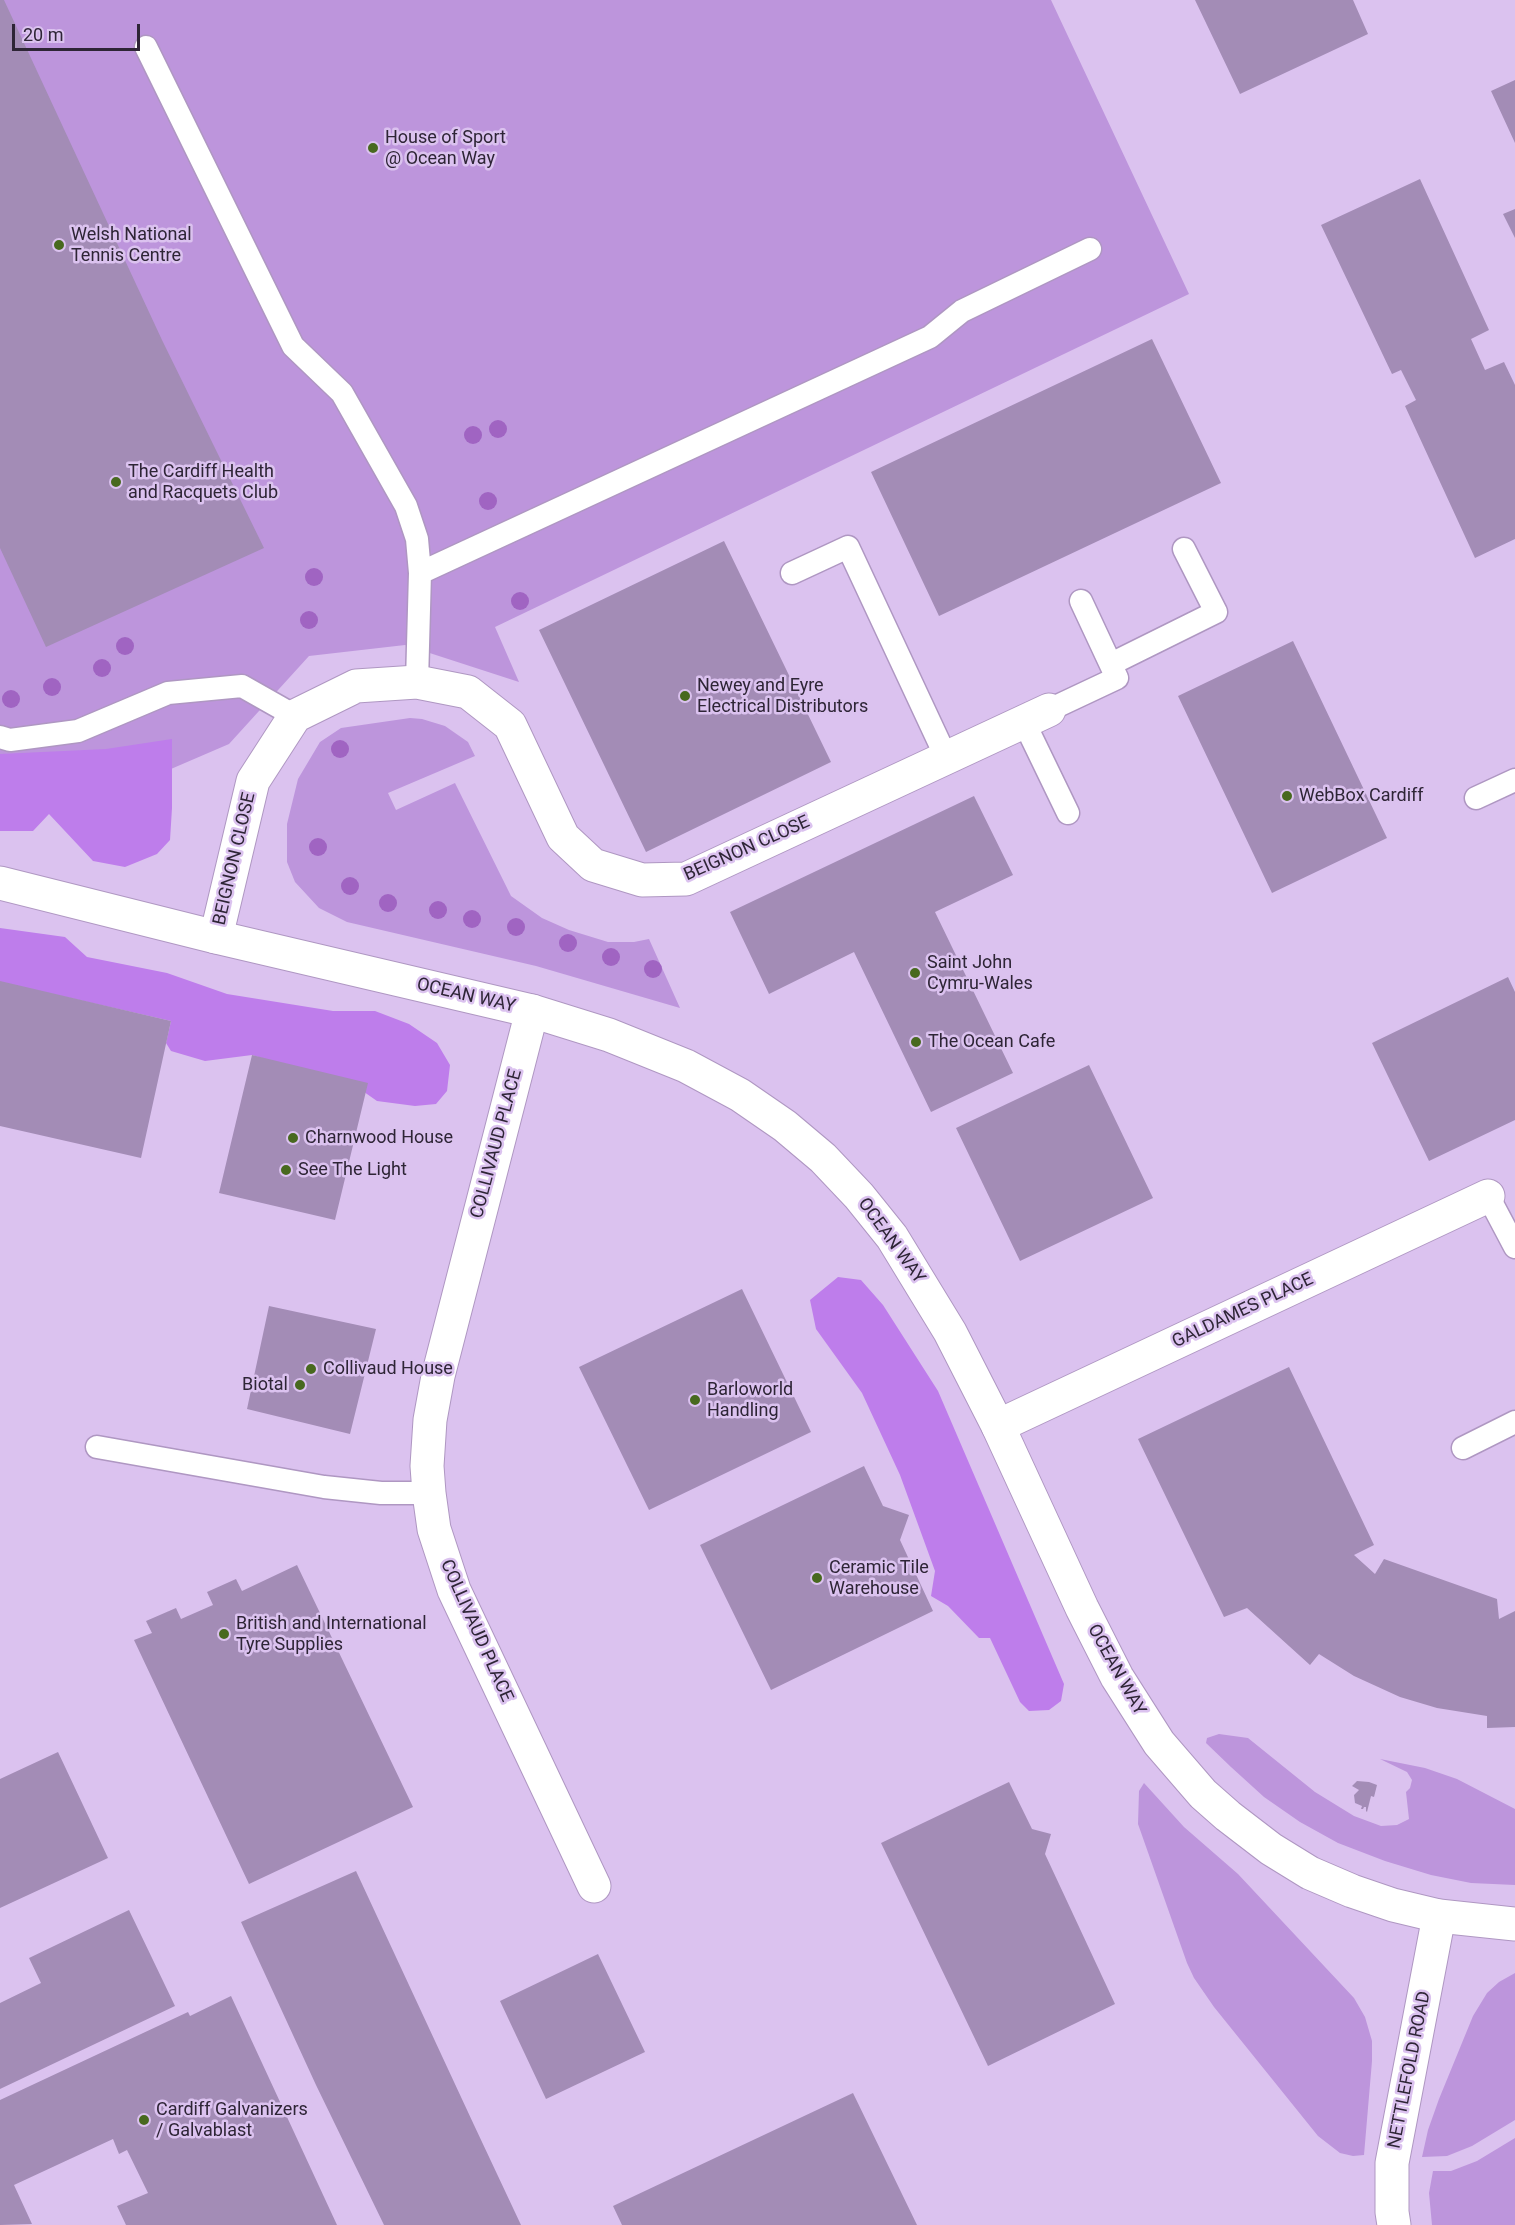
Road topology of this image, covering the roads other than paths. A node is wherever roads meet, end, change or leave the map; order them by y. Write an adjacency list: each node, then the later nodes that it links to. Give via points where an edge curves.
1 (146, 46): 4 (lane, via 293,346 342,393 406,506 417,539)
2 (1090, 249): 4 (lane, via 962,311 930,337)
3 (1184, 549): 7 (lane, via 1216,612)
4 (420, 573): 8 (lane)
5 (792, 573): 12 (lane, via 848,547)
6 (1081, 601): 7 (lane)
7 (1111, 663): 10 (lane, via 1117,678)
8 (417, 682): 9 (street, BEIGNON CLOSE, via 356,686); 12 (street, BEIGNON CLOSE, via 468,692 510,725 564,837 593,865 642,880 686,879)
9 (295, 716): 11 (lane, via 242,686 168,693 78,731 10,740); 17 (street, BEIGNON CLOSE, via 253,781)
10 (1036, 716): 12 (street, BEIGNON CLOSE); 15 (lane)
11 (0, 737)
12 (946, 757)
13 (1515, 780): 14 (lane)
14 (1476, 798)
15 (1068, 813)
16 (0, 883): 17 (street, OCEAN WAY)
17 (216, 937): 18 (street, OCEAN WAY)
18 (532, 1011): 22 (street, OCEAN WAY, via 609,1035 686,1066 740,1095 823,1158 885,1229 921,1283); 25 (street, COLLIVAUD PLACE, via 438,1376 430,1420)
19 (1488, 1196): 20 (lane); 22 (street, GALDAMES PLACE)
20 (1515, 1247)
21 (1515, 1422): 24 (lane)
22 (998, 1426): 27 (street, OCEAN WAY, via 1117,1677 1159,1743 1203,1794 1271,1849 1310,1873 1393,1905)
23 (97, 1447): 25 (lane, via 324,1487)
24 (1463, 1448)
25 (429, 1493): 26 (street, COLLIVAUD PLACE, via 434,1529 454,1590)
26 (594, 1886)
27 (1439, 1916): 28 (street, OCEAN WAY); 29 (street, NETTLEFOLD ROAD, via 1392,2163)
28 (1515, 1924)
29 (1394, 2225)

